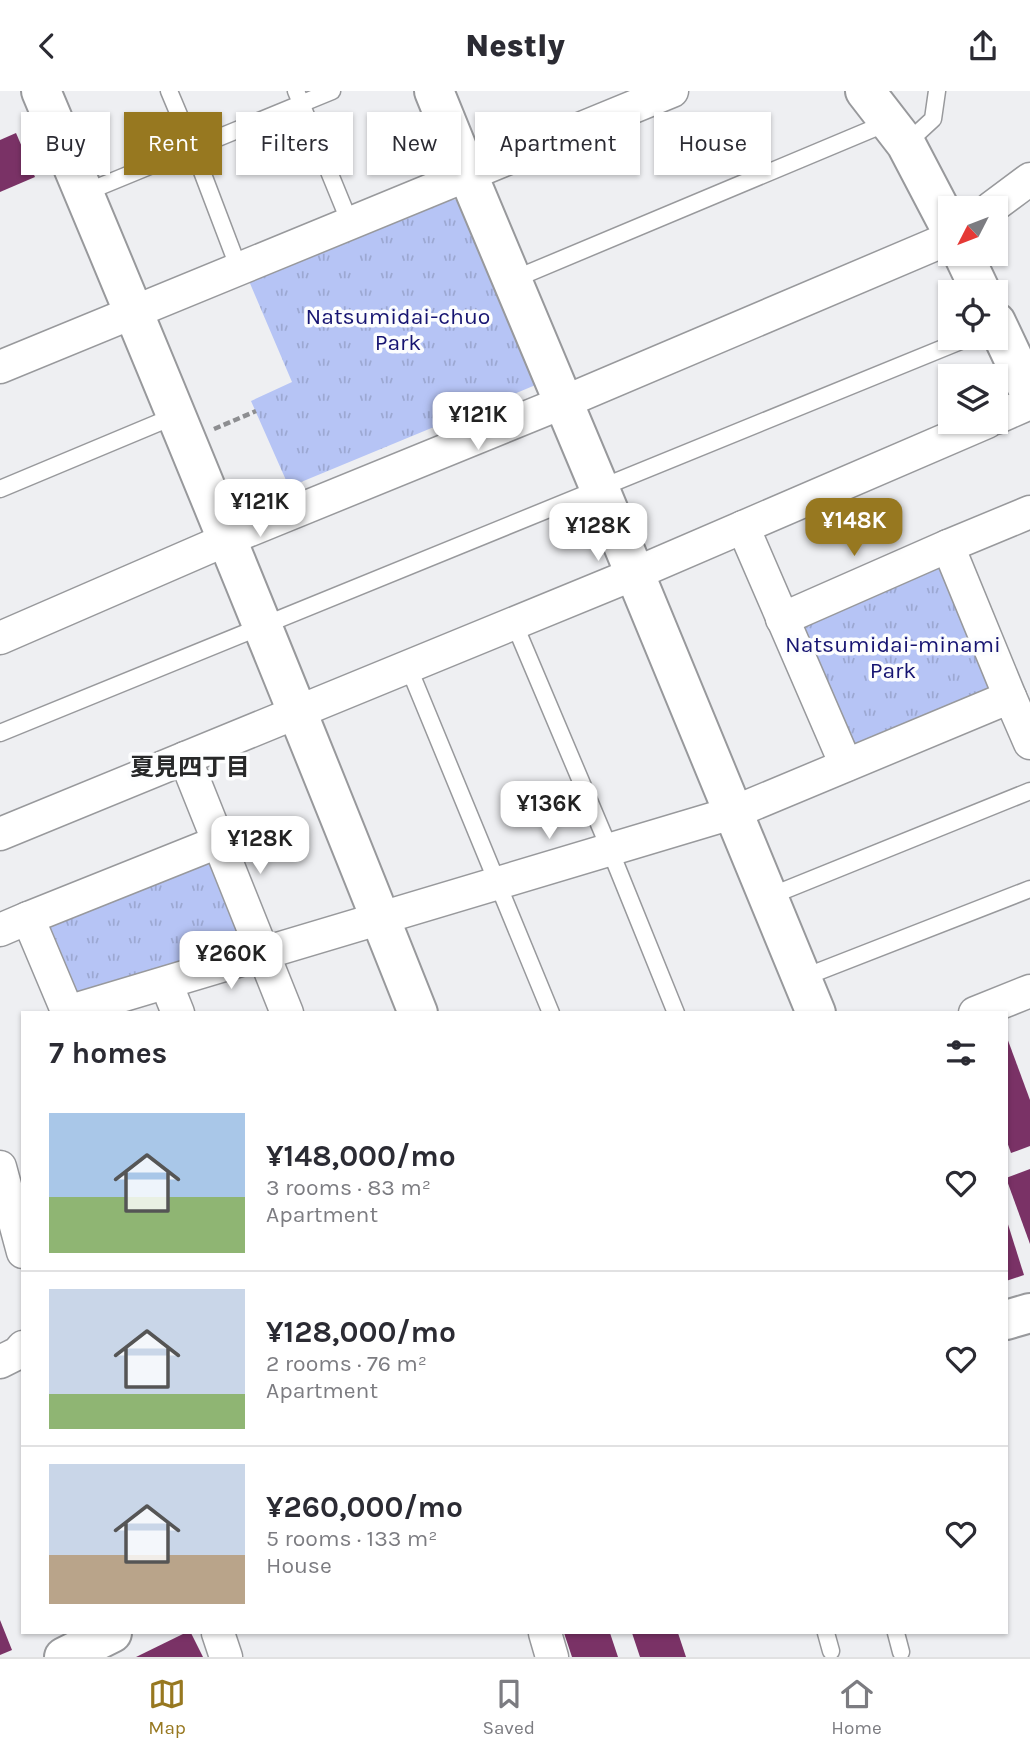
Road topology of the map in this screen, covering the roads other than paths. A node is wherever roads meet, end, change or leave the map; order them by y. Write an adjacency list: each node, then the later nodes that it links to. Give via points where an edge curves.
1 (41, 91): 16 (street)
2 (169, 91): 9 (lane)
3 (332, 91): 8 (lane)
4 (434, 91): 14 (street)
5 (672, 91): 14 (street)
6 (865, 91): 10 (street)
7 (937, 91): 10 (lane, via 933,119)
8 (298, 97): 11 (lane); 19 (lane)
9 (178, 112)
10 (897, 133): 18 (street); 22 (lane)
11 (222, 134)
12 (128, 175): 16 (lane)
13 (203, 175): 21 (lane)
14 (468, 175): 19 (street); 22 (street)
15 (1030, 179): 17 (street)
16 (84, 193): 23 (street)
17 (1007, 196)
18 (938, 206)
19 (350, 223): 21 (street)
20 (938, 234): 28 (street, via 926,231)
21 (239, 269): 23 (street)
22 (512, 280): 28 (street)
23 (134, 312): 26 (street); 31 (street)
24 (938, 342): 33 (lane)
25 (1005, 350): 27 (street)
26 (0, 367)
27 (1030, 394)
28 (561, 396): 33 (street); 37 (street)
29 (1030, 403): 30 (street)
30 (1008, 413)
31 (182, 428): 34 (lane); 37 (street)
32 (959, 434): 36 (street)
33 (599, 487): 39 (street); 43 (lane)
34 (0, 489)
35 (1030, 512): 38 (street)
36 (743, 527): 39 (street); 40 (street)
37 (225, 533): 41 (street); 43 (street); 44 (street)
38 (948, 546): 40 (street); 46 (street)
39 (634, 574): 42 (street); 53 (street)
40 (782, 619): 51 (street)
41 (0, 623)
42 (514, 623): 45 (street); 56 (lane)
43 (263, 626): 47 (street); 48 (lane)
44 (0, 638)
45 (408, 666): 47 (street); 57 (lane)
46 (1010, 697): 49 (street); 51 (street)
47 (298, 712): 50 (street); 60 (street)
48 (0, 733)
49 (1030, 743)
50 (185, 758): 54 (street); 55 (street)
51 (846, 765): 53 (street)
52 (1030, 791): 59 (lane)
53 (732, 813): 56 (street); 59 (street)
54 (0, 834)
55 (218, 842): 61 (street); 62 (street)
56 (610, 850): 57 (street); 72 (lane)
57 (498, 883): 60 (street); 71 (lane)
58 (1030, 889): 63 (lane)
59 (768, 897): 63 (street)
60 (380, 919): 62 (street); 70 (street)
61 (14, 924): 66 (street)
62 (263, 954): 64 (street); 69 (street)
63 (802, 978): 73 (street)
64 (166, 983): 67 (street); 68 (street)
65 (1030, 991): 74 (street)
66 (67, 1011)
67 (75, 1011)
68 (177, 1011)
69 (287, 1011)
70 (417, 1011)
71 (550, 1011)
72 (675, 1011)
73 (815, 1011)
74 (980, 1011)
75 (0, 1167): 76 (street)
76 (21, 1245)
77 (1030, 1313): 78 (street)
78 (1008, 1319)
79 (21, 1349): 80 (street)
80 (0, 1362)
81 (110, 1634): 88 (street)
82 (218, 1634): 89 (street)
83 (545, 1634): 90 (street)
84 (827, 1634): 86 (lane)
85 (896, 1634): 87 (lane)
86 (831, 1651)
87 (901, 1652)
88 (64, 1657)
89 (226, 1657)
90 (552, 1657)

